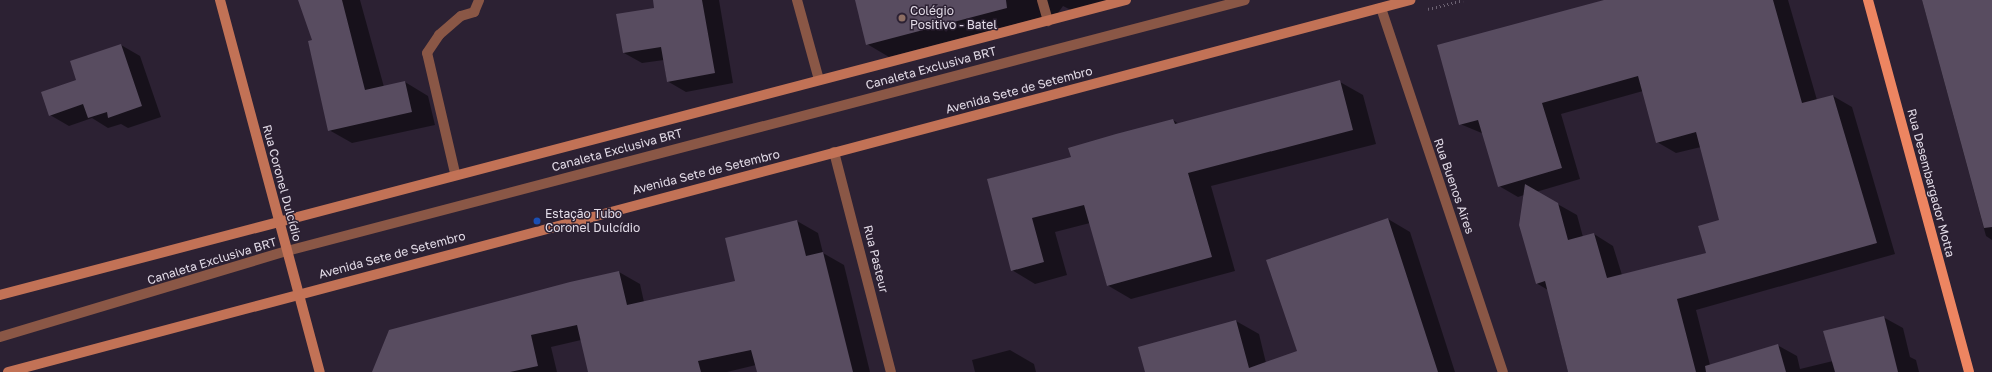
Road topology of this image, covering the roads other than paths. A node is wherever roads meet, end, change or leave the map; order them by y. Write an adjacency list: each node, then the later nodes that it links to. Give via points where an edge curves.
1 (220, 0): 14 (main road, Rua Coronel Dulcídio)
2 (479, 0): 13 (street, via 474,12 461,16 445,30 427,53)
3 (797, 0): 11 (street)
4 (1042, 0): 10 (street)
5 (1126, 0): 10 (main road)
6 (1245, 0): 15 (street, Canaleta Exclusiva BRT)
7 (1410, 0): 9 (main road, Avenida Sete de Setembro)
8 (1868, 0): 23 (main road, Rua Desembargador Motta)
9 (1381, 8): 12 (main road, Avenida Sete de Setembro); 22 (street, Rua Buenos Aires)
10 (1048, 21): 11 (main road)
11 (819, 80): 13 (main road)
12 (834, 152): 16 (main road, Avenida Sete de Setembro); 21 (street, Rua Pasteur)
13 (455, 173): 14 (main road)
14 (279, 220): 15 (main road, Rua Coronel Dulcídio); 17 (main road)
15 (287, 251): 16 (main road, Rua Coronel Dulcídio); 18 (street, Canaleta Exclusiva BRT)
16 (299, 294): 19 (main road, Avenida Sete de Setembro); 20 (main road, Rua Coronel Dulcídio)
17 (0, 295)
18 (0, 337)
19 (8, 372)
20 (320, 372)
21 (891, 372)
22 (1504, 372)
23 (1969, 372)

